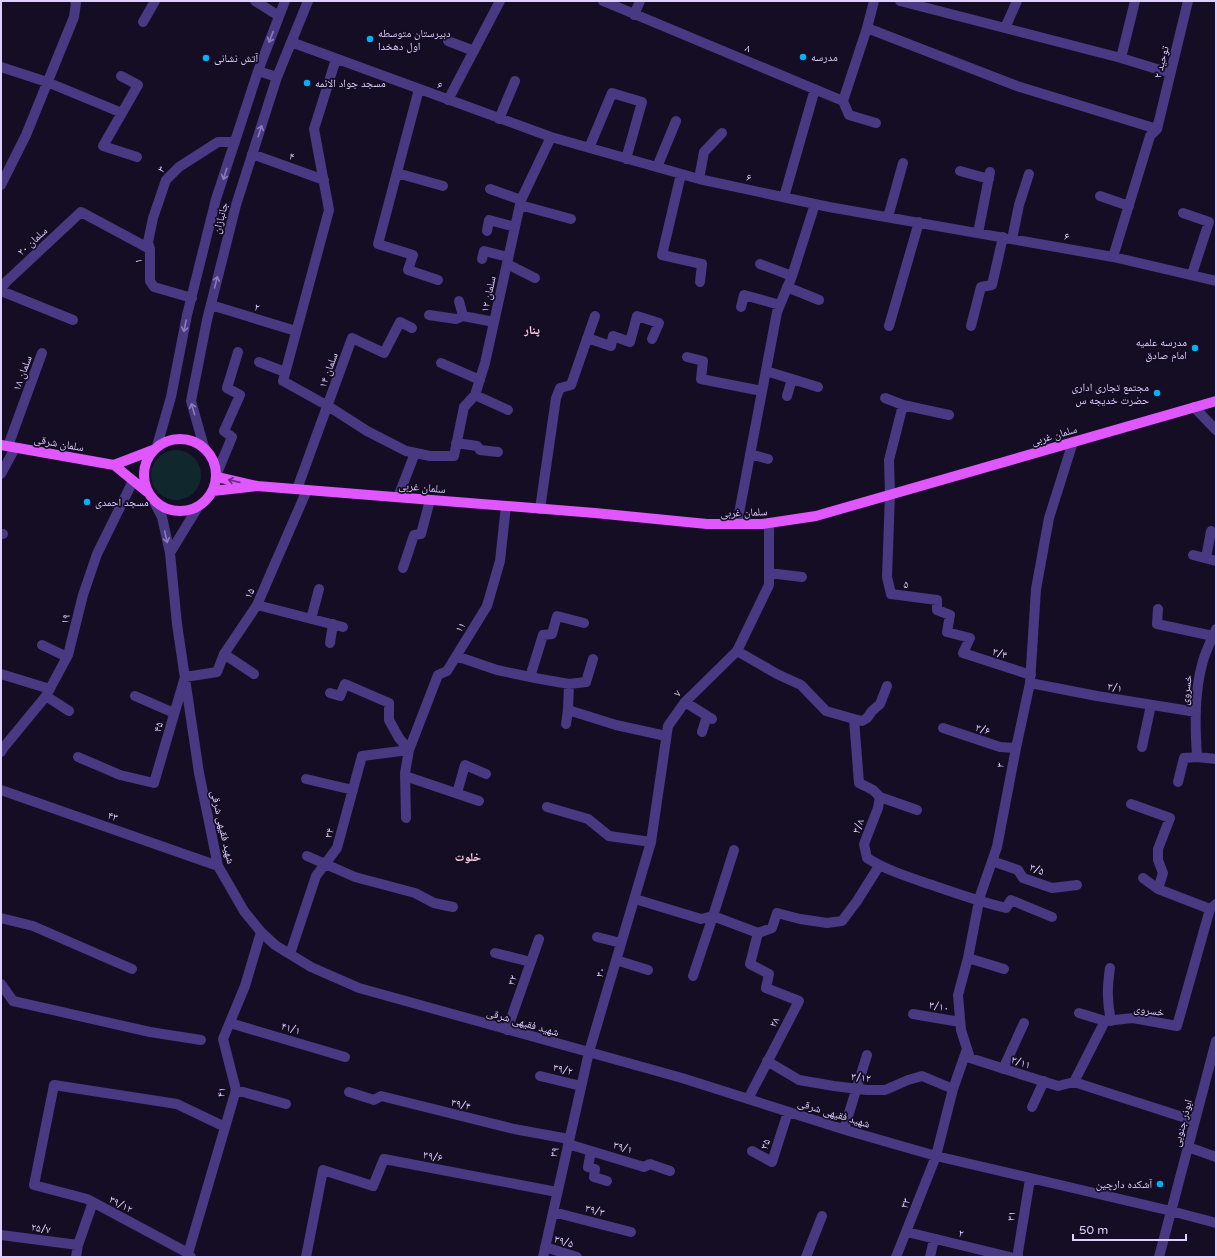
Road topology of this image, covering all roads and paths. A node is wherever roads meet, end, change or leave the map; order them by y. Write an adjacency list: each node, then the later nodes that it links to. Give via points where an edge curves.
1 (75, 1): 30 (street, via 74,17)
2 (155, 1): 16 (street)
3 (255, 1): 15 (street)
4 (285, 1): 15 (street, جانبازان)
5 (308, 1): 20 (street, جانبازان)
6 (500, 1): 21 (street)
7 (602, 1): 14 (street, ۸)
8 (640, 1): 14 (street)
9 (874, 1): 17 (street)
10 (900, 1): 18 (street)
11 (1017, 1): 18 (street)
12 (1135, 1): 22 (street)
13 (1188, 1): 26 (street, توحید ۲)
14 (634, 15): 32 (street, ۸)
15 (279, 16): 25 (street, جانبازان, one-way to 25)
16 (143, 22)
17 (867, 28): 34 (street); 39 (street, via 1017,86)
18 (1005, 28): 22 (street)
19 (448, 41): 21 (street)
20 (291, 42): 23 (street, ۶); 28 (street, جانبازان)
21 (474, 51): 33 (street)
22 (1121, 58): 26 (street)
23 (336, 59): 31 (street, ۶); 54 (street, via 314,129)
24 (1, 67): 30 (street)
25 (258, 70): 28 (street); 42 (street, جانبازان)
26 (1170, 73): 39 (street, توحید ۲)
27 (121, 76): 35 (street, via 138,85)
28 (277, 77): 44 (street, جانبازان, one-way to 28)
29 (515, 81): 36 (street)
30 (47, 82): 35 (street); 55 (street, via 26,135)
31 (419, 89): 33 (street, ۶); 50 (street)
32 (815, 89): 34 (street, ۸); 59 (street)
33 (448, 100): 36 (street, ۶)
34 (844, 101): 38 (street, via 849,115)
35 (122, 113): 45 (street, via 103,146)
36 (499, 119): 41 (street, ۶)
37 (676, 121): 48 (street)
38 (876, 123)
39 (1157, 129): 62 (street, توحید ۲, via 1150,136)
40 (722, 133): 53 (street, via 704,152)
41 (551, 137): 43 (street, ۶); 60 (street, سلمان ۱۲)
42 (235, 142): 72 (street, ۳, via 218,142 179,167 166,180 153,218 148,242); 85 (street, جانبازان, one-way to 85, via 216,199)
43 (589, 148): 46 (street, ۶); 46 (street, via 612,93 642,102)
44 (252, 154): 54 (street, ۴); 88 (street, جانبازان, one-way to 44)
45 (137, 158)
46 (626, 158): 48 (street, ۶)
47 (903, 162): 65 (street)
48 (657, 167): 51 (street, ۶)
49 (960, 171): 70 (street, via 990,176)
50 (397, 173): 56 (street); 80 (street, via 378,244 413,255 408,270)
51 (681, 174): 53 (street, ۶); 82 (street, via 662,255 702,264)
52 (1029, 174): 71 (street)
53 (699, 179): 59 (street, ۶)
54 (324, 180): 99 (street, via 329,210)
55 (1, 184)
56 (443, 186)
57 (490, 189): 60 (street)
58 (1100, 196): 62 (street)
59 (784, 197): 61 (street, ۶)
60 (521, 202): 66 (street); 68 (street, سلمان ۱۲)
61 (815, 204): 65 (street, ۶); 78 (street)
62 (1129, 206): 73 (street)
63 (81, 212): 72 (street, ۱); 84 (street, سلمان ۲۰, via 6,282)
64 (1183, 213): 77 (street, via 1209,222)
65 (888, 217): 67 (street, ۶)
66 (571, 219)
67 (919, 222): 70 (street, ۶); 96 (street)
68 (515, 227): 69 (street, via 490,220); 75 (street, سلمان ۱۲)
69 (487, 231)
70 (978, 233): 71 (street, ۶)
71 (1008, 238): 73 (street, ۶); 97 (street, via 992,285 981,287)
72 (150, 249): 85 (street, ۱, via 150,281 154,287)
73 (1113, 257): 77 (street, ۶)
74 (482, 258): 75 (street, via 484,251)
75 (508, 261): 79 (street); 95 (street, سلمان ۱۲)
76 (760, 264): 78 (street)
77 (1192, 274): 81 (street, ۶)
78 (792, 276): 83 (street)
79 (535, 278)
80 (438, 280)
81 (1216, 281)
82 (700, 282)
83 (787, 287): 86 (street); 89 (street)
84 (1, 290): 94 (street)
85 (192, 298): 127 (street, جانبازان, one-way to 127, via 171,397)
86 (819, 300)
87 (459, 301): 92 (street)
88 (210, 305): 99 (street, ۲); 126 (street, جانبازان, one-way to 88, via 191,401)
89 (780, 305): 90 (street, via 744,295); 107 (street)
90 (741, 307)
91 (429, 315): 92 (street, via 456,319)
92 (463, 316): 95 (street)
93 (595, 316): 100 (street)
94 (73, 320)
95 (494, 322): 110 (street, سلمان ۱۲)
96 (888, 326)
97 (971, 326)
98 (412, 328): 118 (street, سلمان ۱۴, via 400,322 384,353 352,338)
99 (296, 331): 108 (street)
100 (587, 338): 101 (street, via 612,346 613,336 630,342 637,316 659,323); 145 (street, via 571,385 560,388 556,398)
101 (652, 339)
102 (238, 352): 134 (street, via 227,388 240,395 224,431 232,437)
103 (42, 353): 125 (street, سلمان ۱۸)
104 (687, 358): 112 (street, via 703,361 701,378)
105 (259, 362): 108 (street)
106 (441, 363): 110 (street)
107 (766, 371): 109 (street); 112 (street)
108 (285, 372): 118 (street, via 282,380)
109 (792, 379): 111 (street); 114 (street)
110 (480, 380): 113 (street, سلمان ۱۲)
111 (818, 387)
112 (762, 391): 130 (street)
113 (475, 395): 120 (street); 124 (street, سلمان ۱۲, via 464,407)
114 (787, 396)
115 (885, 398): 117 (street)
116 (1216, 401): 119 (main road, سلمان غربی)
117 (903, 405): 121 (street); 139 (street, via 889,460)
118 (328, 406): 129 (street, via 367,431); 137 (street, سلمان ۱۴)
119 (1194, 407): 122 (street); 123 (main road, سلمان غربی)
120 (508, 410)
121 (949, 415)
122 (1216, 430)
123 (1073, 442): 139 (main road, سلمان غربی); 173 (street, ۳, via 1049,518 1036,589)
124 (456, 443): 128 (street); 129 (street, سلمان ۱۲, via 454,456)
125 (8, 446): 132 (main road, سلمان شرقی); 133 (street, سلمان ۱۸)
126 (204, 447): 127 (main road, via 193,440 180,438 168,440); 134 (main road, via 213,459)
127 (155, 448): 132 (main road); 140 (main road, via 143,470 144,482)
128 (498, 452)
129 (415, 453): 141 (street)
130 (750, 454): 131 (street); 147 (street)
131 (768, 459)
132 (114, 465): 135 (main road)
133 (1, 474)
134 (217, 475): 136 (main road, one-way to 134); 138 (main road)
135 (133, 481): 140 (main road); 167 (street, ۱۹, via 98,554 83,595)
136 (257, 486): 137 (main road, سلمان غربی); 138 (main road)
137 (302, 489): 141 (main road, سلمان غربی); 156 (street, ۱۵)
138 (213, 490): 144 (main road, via 207,500)
139 (890, 494): 146 (main road, سلمان غربی, via 816,516); 164 (street, ۵, via 886,578 891,594 937,600 937,610 950,614 947,632 970,638)
140 (151, 496): 144 (main road, via 163,507 174,511); 149 (street, شهید فقیهی شرقی, one-way to 149, via 162,517)
141 (398, 497): 142 (main road, سلمان غربی)
142 (430, 500): 143 (main road, سلمان غربی); 152 (street, via 421,534 414,535)
143 (506, 506): 145 (main road, سلمان غربی); 166 (street, ۱۱, via 500,561 487,606)
144 (198, 507): 149 (street)
145 (540, 509): 147 (main road, سلمان غربی, via 707,524)
146 (769, 523): 147 (main road, سلمان غربی); 153 (street, ۷)
147 (737, 524)
148 (1211, 531): 151 (street)
149 (170, 553): 171 (street, شهید فقیهی شرقی)
150 (1193, 555): 151 (street)
151 (1211, 560)
152 (403, 568)
153 (769, 573): 154 (street); 163 (street, ۷, via 769,585)
154 (802, 577)
155 (319, 589): 158 (street)
156 (257, 605): 158 (street); 165 (street, ۱۵)
157 (1158, 609): 160 (street, via 1157,624)
158 (311, 619): 161 (street, via 338,626)
159 (584, 623): 172 (street, via 557,616 552,634 543,635)
160 (1215, 632): 183 (street, خسروی, via 1203,661)
161 (330, 643)
162 (42, 645): 167 (street)
163 (737, 651): 179 (street, ۷); 185 (street, via 802,685 826,711)
164 (963, 653): 173 (street, ۳/۴)
165 (224, 654): 170 (street); 171 (street, ۱۵, via 217,672)
166 (456, 656): 172 (street, via 497,670); 192 (street, ۱۱, via 447,671 438,675)
167 (67, 657): 176 (street, ۱۹)
168 (593, 659): 174 (street, via 586,682)
169 (1, 674): 176 (street)
170 (254, 674)
171 (185, 677): 184 (street, ۴۵); 215 (street, شهید فقیهی شرقی, via 199,773)
172 (530, 677): 174 (street)
173 (1031, 679): 180 (street, ۳/۱, via 1097,696); 191 (street, ۳)
174 (569, 684): 181 (street)
175 (887, 686): 185 (street, via 880,704 867,718 862,721)
176 (48, 693): 182 (street); 193 (street, ۱۹)
177 (330, 693): 192 (street, via 340,696 345,684 389,703 389,720)
178 (135, 696): 184 (street)
179 (685, 702): 188 (street, via 709,717); 189 (street, ۷, via 668,726)
180 (1151, 705): 183 (street, ۳/۱); 190 (street)
181 (568, 710): 186 (street); 189 (street, via 616,725)
182 (69, 711)
183 (1196, 712): 195 (street, خسروی)
184 (174, 713): 194 (street, ۴۵, via 154,783 120,775)
185 (854, 720): 204 (street, via 859,783)
186 (566, 724)
187 (943, 728): 191 (street, ۳/۶, via 1000,747)
188 (702, 732)
189 (666, 736): 210 (street, ۷)
190 (1142, 747)
191 (1016, 748): 213 (street, ۳)
192 (409, 750): 198 (street, ۱۱); 202 (street, ۳۴, via 362,756)
193 (1, 752)
194 (78, 757)
195 (1197, 757): 196 (street); 200 (street, via 1184,758)
196 (1216, 760)
197 (486, 774): 203 (street, via 465,765)
198 (405, 776): 203 (street); 209 (street, ۱۱)
199 (306, 779): 202 (street)
200 (1178, 782)
201 (1, 790): 215 (street, ۴۳)
202 (352, 790): 214 (street, ۳۴, via 337,848)
203 (456, 794): 205 (street)
204 (880, 797): 208 (street); 216 (street, ۳/۸, via 864,844 867,858)
205 (479, 801)
206 (1131, 804): 219 (street, via 1170,818 1158,849 1158,860 1163,872)
207 (547, 807): 210 (street, via 588,819 609,836)
208 (918, 810)
209 (406, 818)
210 (651, 842): 220 (street, ۷)
211 (734, 850): 224 (street)
212 (307, 856): 214 (street)
213 (992, 861): 218 (street, ۳/۵, via 1018,870 1023,878 1052,888); 221 (street, ۳)
214 (325, 864): 223 (street, via 355,877 415,893 434,903); 232 (street, ۳۴, via 316,876)
215 (218, 866): 227 (street, شهید فقیهی شرقی, via 244,911)
216 (879, 866): 221 (street, ۳/۸); 228 (street, via 842,921 827,923 777,913 772,928)
217 (1143, 878): 219 (street)
218 (1077, 884)
219 (1158, 889): 222 (street)
220 (634, 899): 224 (street, via 701,919); 231 (street, ۳۰)
221 (979, 901): 226 (street, via 1006,908 1011,900); 234 (street, ۳)
222 (1213, 906): 245 (street, خسروی, via 1177,1026 1133,1018)
223 (453, 907)
224 (713, 916): 228 (street); 241 (street)
225 (1, 918): 238 (street, via 33,926)
226 (1052, 918)
227 (261, 932): 232 (street, شهید فقیهی شرقی); 247 (street, ۴۱, via 245,986)
228 (758, 933): 256 (street, ۲۸, via 750,964 770,974 766,988 799,1001)
229 (597, 937): 231 (street)
230 (539, 939): 236 (street, ۳۲)
231 (621, 943): 235 (street, ۳۰)
232 (290, 954): 249 (street, شهید فقیهی شرقی, via 311,967 359,988)
233 (495, 954): 236 (street)
234 (968, 958): 239 (street); 246 (street, ۳, via 958,995)
235 (616, 960): 240 (street); 253 (street, ۳۰)
236 (531, 962): 249 (street, ۳۲)
237 (1110, 968): 245 (street, via 1107,990)
238 (132, 969)
239 (1004, 969)
240 (648, 970)
241 (693, 976)
242 (1, 984): 250 (street, via 13,1001 150,1032)
243 (1079, 1013): 245 (street)
244 (913, 1014): 246 (street, ۳/۱۰)
245 (1108, 1021): 260 (street)
246 (960, 1022): 252 (street, ۳)
247 (230, 1023): 255 (street, ۴۱/۱); 264 (street, ۴۱, via 223,1039)
248 (1024, 1023): 257 (street)
249 (507, 1030): 253 (street, شهید فقیهی شرقی)
250 (201, 1040)
251 (1216, 1041): 270 (street, ابوذر جنوبی)
252 (967, 1049): 257 (street, ۳/۱۱, via 970,1058); 263 (street)
253 (589, 1052): 261 (street, ۳۹); 266 (street, شهید فقیهی شرقی)
254 (867, 1055): 262 (street)
255 (345, 1057)
256 (767, 1061): 262 (street, ۳/۱۲, via 799,1080); 266 (street, ۲۸)
257 (1003, 1068): 259 (street, ۳/۱۱)
258 (540, 1076): 261 (street, ۳۹/۲)
259 (1044, 1082): 260 (street, ۳/۱۱, via 1058,1086); 268 (street)
260 (1074, 1082): 270 (street)
261 (582, 1086): 273 (street, ۳۹)
262 (856, 1089): 263 (street, ۳/۱۲, via 885,1090 922,1076); 272 (street)
263 (953, 1089): 277 (street, ۳۳)
264 (236, 1090): 267 (street); 271 (street, ۴۱)
265 (349, 1092): 273 (street, ۳۹/۴, via 374,1100 381,1096)
266 (748, 1099): 269 (street, شهید فقیهی شرقی)
267 (286, 1104)
268 (1032, 1107)
269 (788, 1112): 272 (street, شهید فقیهی شرقی); 276 (street, ۳۵, via 772,1162)
270 (1195, 1121): 274 (street, ابوذر جنوبی)
271 (225, 1127): 283 (street, ۳۹/۱۲, via 177,1104 54,1085 34,1185); 294 (street, ۴۱)
272 (844, 1129): 277 (street, شهید فقیهی شرقی)
273 (569, 1141): 275 (street, ۳۹/۱); 282 (street, ۳۹)
274 (1188, 1147): 278 (street); 284 (street, ابوذر جنوبی)
275 (591, 1151): 279 (street, ۳۹/۱); 281 (street, via 588,1167 594,1169 594,1176)
276 (752, 1151)
277 (936, 1156): 280 (street, شهید فقیهی شرقی); 289 (street, ۳۳)
278 (1216, 1157)
279 (670, 1171)
280 (1030, 1179): 284 (street, شهید فقیهی شرقی); 302 (street, ۳۱)
281 (607, 1181)
282 (557, 1192): 285 (street, ۳۹); 296 (street, ۳۹/۶, via 384,1159 373,1186 323,1170)
283 (93, 1202): 292 (street); 294 (street, ۳۹/۱۲)
284 (1171, 1211): 287 (street, شهید فقیهی شرقی); 303 (street, ابوذر جنوبی)
285 (553, 1212): 288 (street, ۳۹/۳); 293 (street, ۳۹)
286 (822, 1216): 298 (street)
287 (1216, 1224)
288 (631, 1232)
289 (907, 1232): 291 (street, ۲); 299 (street, ۳۳)
290 (1, 1234): 292 (street, ۲۵/۷)
291 (934, 1238): 300 (street); 301 (street, ۲)
292 (78, 1245): 295 (street)
293 (544, 1252): 297 (street, ۳۹/۵)
294 (189, 1256)
295 (76, 1257)
296 (306, 1257)
297 (577, 1257)
298 (806, 1257)
299 (896, 1257)
300 (930, 1257)
301 (1010, 1257)
302 (1018, 1257)
303 (1159, 1257)

